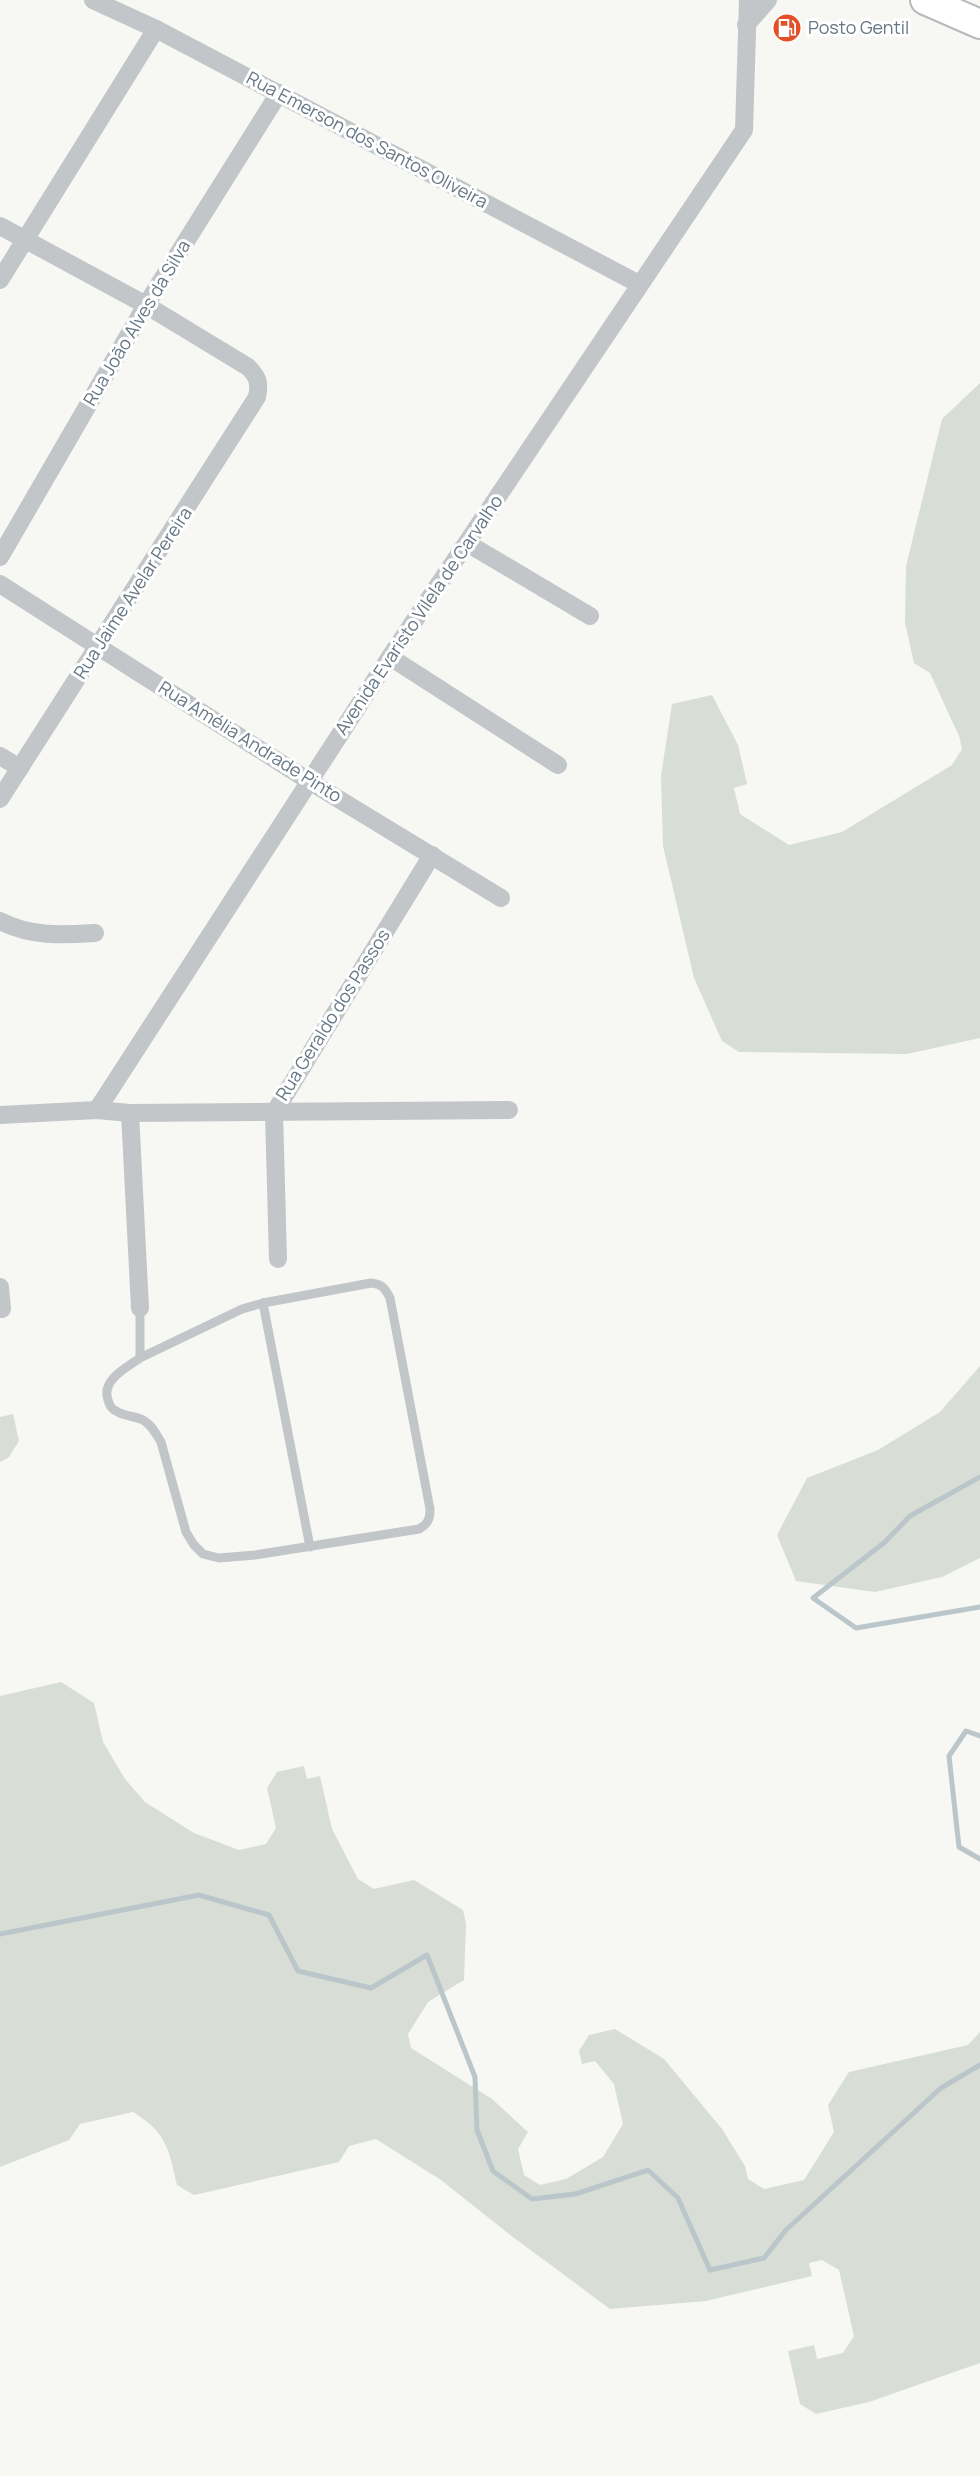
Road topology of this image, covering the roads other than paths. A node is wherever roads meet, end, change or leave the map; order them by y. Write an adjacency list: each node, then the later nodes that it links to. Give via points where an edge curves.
1 (93, 0): 7 (street, Rua Emerson dos Santos Oliveira)
2 (748, 0): 6 (street, Avenida Evaristo Vilela de Carvalho)
3 (768, 0): 6 (street)
4 (925, 0): 5 (main road)
5 (980, 24)
6 (746, 25): 12 (street, Avenida Evaristo Vilela de Carvalho, via 744,130)
7 (156, 29): 8 (street, Rua Emerson dos Santos Oliveira); 10 (street)
8 (279, 93): 12 (street, Rua Emerson dos Santos Oliveira); 13 (street, Rua João Alves da Silva)
9 (0, 226): 10 (street)
10 (24, 241): 11 (street); 13 (street)
11 (0, 280)
12 (639, 284): 14 (street, Avenida Evaristo Vilela de Carvalho)
13 (146, 305): 15 (street, Rua João Alves da Silva); 18 (street, Rua Jaime Avelar Pereira, via 248,367 260,385 257,397)
14 (467, 543): 17 (street); 19 (street, Avenida Evaristo Vilela de Carvalho)
15 (0, 557)
16 (0, 584): 18 (street, Rua Amélia Andrade Pinto)
17 (590, 616)
18 (99, 646): 22 (street, Rua Jaime Avelar Pereira); 23 (street, Rua Amélia Andrade Pinto)
19 (390, 657): 21 (street); 23 (street, Avenida Evaristo Vilela de Carvalho)
20 (0, 756): 22 (street)
21 (558, 765)
22 (20, 768): 24 (street, Rua Jaime Avelar Pereira)
23 (309, 781): 25 (street, Rua Amélia Andrade Pinto); 29 (street, Avenida Evaristo Vilela de Carvalho)
24 (0, 799)
25 (432, 855): 26 (street, Rua Amélia Andrade Pinto); 32 (street, Rua Geraldo dos Passos)
26 (501, 898)
27 (0, 921): 28 (street, via 29,933)
28 (95, 933)
29 (97, 1110): 31 (street); 33 (street)
30 (509, 1110): 32 (street)
31 (130, 1113): 32 (street); 37 (street)
32 (274, 1113): 34 (street, Rua Geraldo dos Passos)
33 (0, 1115)
34 (278, 1259)
35 (0, 1287): 38 (street)
36 (263, 1303): 39 (lane, via 242,1309); 40 (lane); 40 (lane, via 371,1282 385,1288 390,1298 430,1517 419,1529)
37 (140, 1308): 39 (lane)
38 (2, 1309)
39 (140, 1358): 40 (lane, via 108,1385 109,1405 116,1412 142,1420 161,1442 186,1532 194,1545 203,1554 219,1558)
40 (310, 1547)

